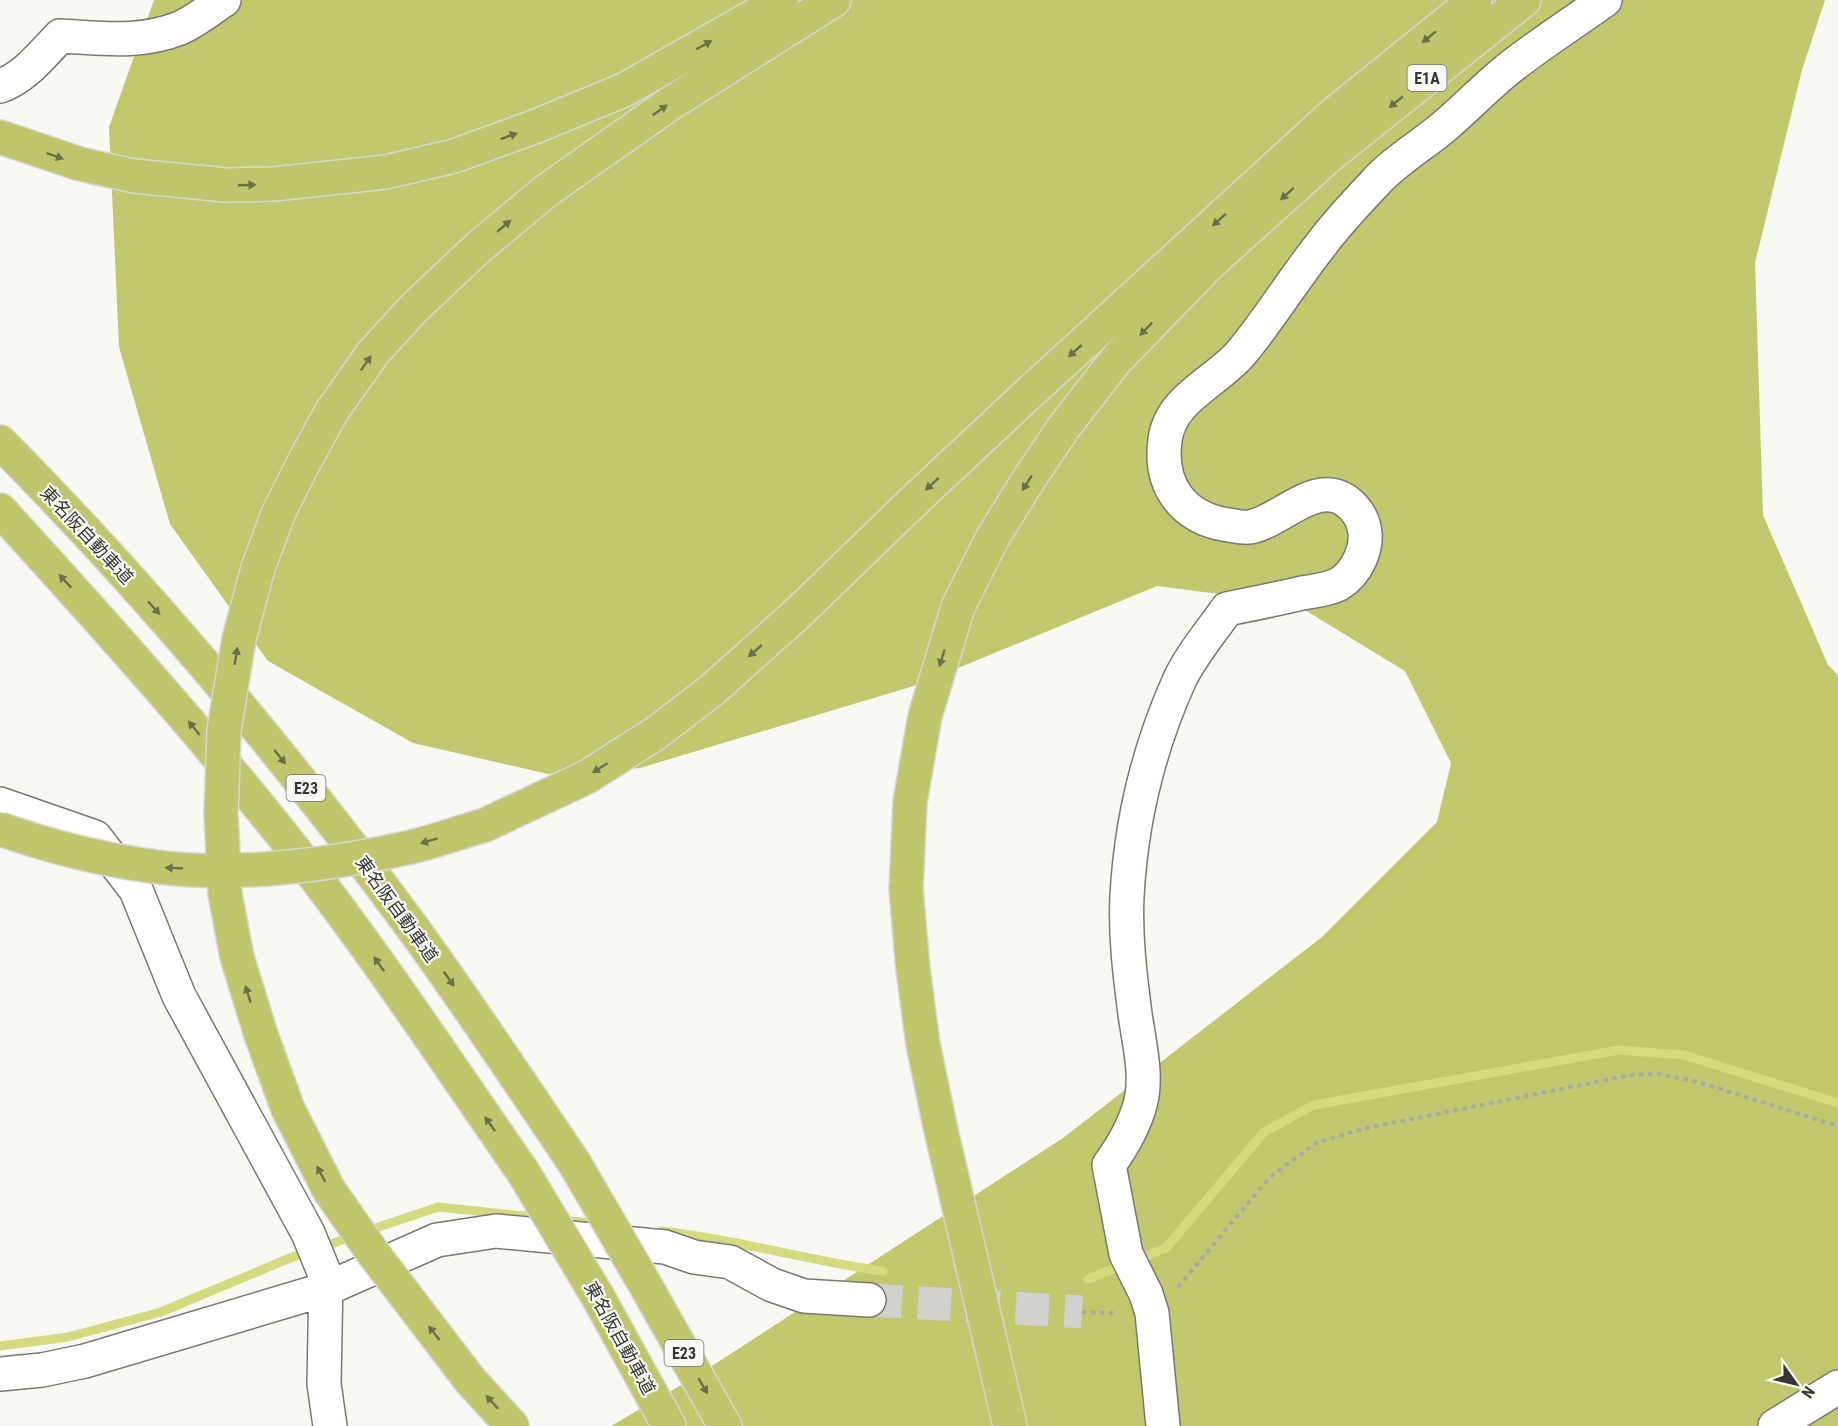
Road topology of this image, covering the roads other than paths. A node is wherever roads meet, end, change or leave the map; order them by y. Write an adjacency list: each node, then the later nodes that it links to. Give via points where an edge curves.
1 (224, 0): 7 (street, via 183,27 158,36 127,40 60,36 34,64)
2 (782, 0): 8 (highway, one-way to 2, via 80,164 134,176 226,185 386,172 454,156 624,90)
3 (834, 0): 18 (highway, one-way to 3, bridge, via 470,1380 329,1190 293,1119 261,1035 237,957 225,894 221,814 224,730 239,639 258,568 303,462 332,411 374,353 413,309 546,191 668,105)
4 (1475, 0): 12 (highway, one-way to 12, bridge, via 1327,121 712,690 656,733 587,777 485,825 413,846 338,861 278,867 151,867 84,854)
5 (1524, 0): 21 (highway, E1A, one-way to 21, via 1330,155 1208,265 1116,360 1029,479 993,537 958,607 925,716 910,802 906,889 923,1044)
6 (1605, 0): 22 (street, via 1508,70 1376,181 1321,244 1241,352 1177,409 1166,428 1163,466 1167,481 1184,505 1202,519 1248,528 1302,501 1331,495 1350,503 1365,529 1360,559 1339,584 1227,609 1180,679 1146,777 1131,841 1127,899 1129,965 1143,1078 1140,1104 1109,1165 1126,1254 1149,1304)
7 (0, 86)
8 (0, 137)
9 (0, 442): 20 (highway, 東名阪自動車道 / E23, one-way to 20, bridge, via 213,675 321,806 412,927 574,1164)
10 (0, 510): 19 (highway, 東名阪自動車道 / E23, one-way to 10, bridge, via 523,1172 368,950 281,834 180,710)
11 (0, 804): 13 (street, via 95,837 136,890 179,996 308,1233)
12 (0, 829)
13 (326, 1283): 14 (street, via 436,1240 496,1231 664,1247 694,1257 730,1262 772,1285 804,1296); 15 (street, via 85,1361); 17 (street, via 324,1384)
14 (869, 1299)
15 (0, 1374)
16 (1838, 1387): 23 (street)
17 (330, 1426)
18 (512, 1426)
19 (669, 1426)
20 (725, 1426)
21 (1011, 1426)
22 (1163, 1426)
23 (1775, 1426)

